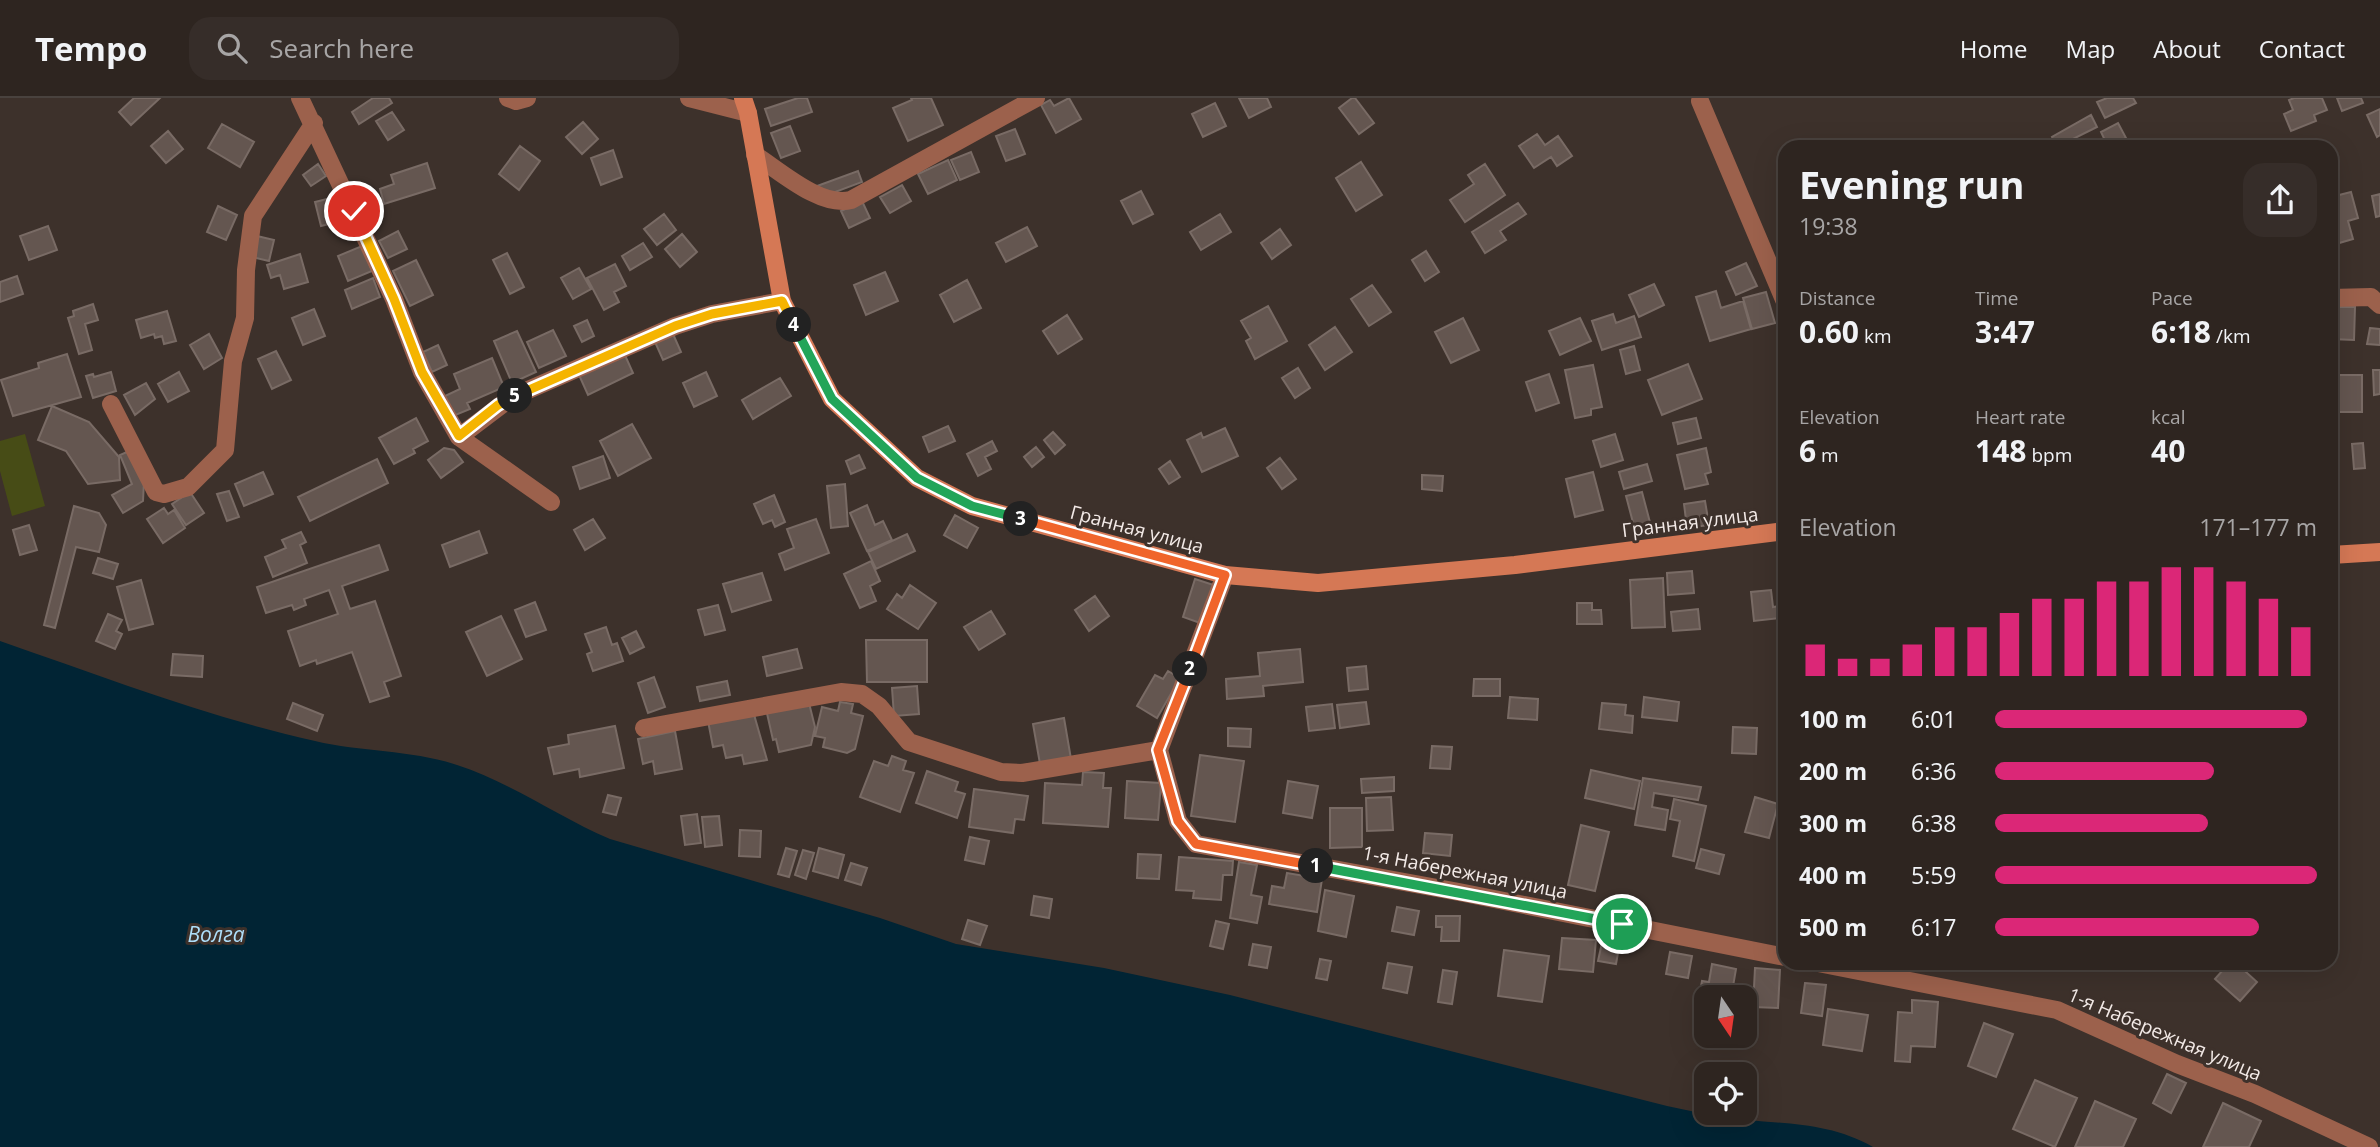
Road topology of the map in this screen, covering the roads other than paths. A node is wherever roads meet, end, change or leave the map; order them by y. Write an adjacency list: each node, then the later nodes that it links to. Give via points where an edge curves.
1 (300, 98): 8 (street)
2 (508, 98): 3 (street)
3 (527, 98)
4 (690, 98): 7 (street)
5 (1036, 98): 9 (street, via 839,203 813,193)
6 (1700, 101): 10 (street)
7 (745, 106): 9 (street, Гранная улица)
8 (314, 123): 14 (street, via 253,216 245,318 233,361 225,450 188,487 156,492); 15 (street, via 422,372)
9 (755, 155): 12 (street, Гранная улица)
10 (1778, 285)
11 (2338, 298): 13 (street, via 2371,297)
12 (782, 301): 15 (street, via 675,326 512,397); 20 (street, Гранная улица, via 832,399 917,478 972,506)
13 (2380, 305)
14 (111, 404)
15 (459, 436): 16 (street)
16 (551, 502)
17 (1778, 532): 20 (street, Гранная улица, via 1515,565 1318,583)
18 (2380, 552): 19 (street)
19 (2338, 555)
20 (1225, 575): 22 (street)
21 (644, 728): 22 (street, via 841,692 862,694 879,706 909,742 1001,772 1022,773)
22 (1158, 750): 23 (street, 1-я Набережная улица, via 1178,821 1196,844)
23 (1778, 956)
24 (1853, 970): 25 (street, 1-я Набережная улица, via 2057,1010)
25 (2369, 1147)

